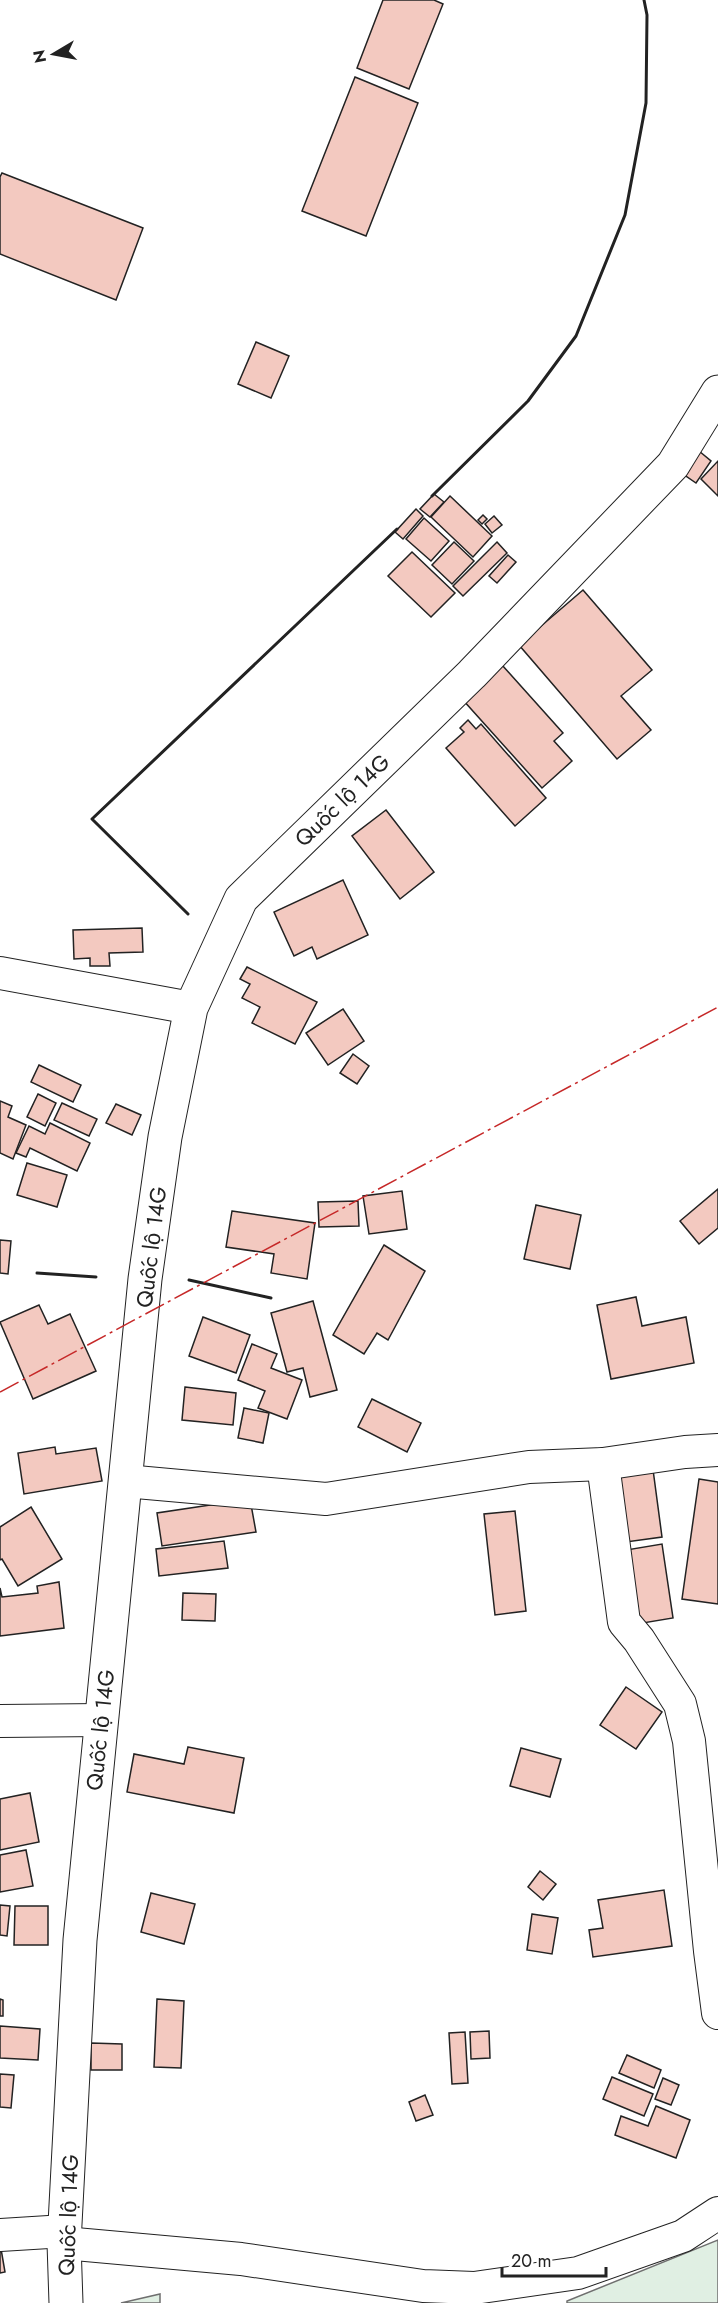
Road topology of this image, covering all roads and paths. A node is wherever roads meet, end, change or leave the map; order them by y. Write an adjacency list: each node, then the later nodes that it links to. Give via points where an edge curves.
1 (718, 392): 3 (main road, Quốc lộ 14G, via 673,465 472,674 241,899)
2 (0, 973): 3 (street)
3 (191, 1008): 6 (main road, Quốc lộ 14G, via 165,1137)
4 (718, 1450): 5 (street)
5 (603, 1464): 6 (street, via 529,1467 326,1499); 9 (street, via 624,1622 680,1704 689,1741)
6 (125, 1481): 7 (main road, Quốc lộ 14G)
7 (101, 1720): 8 (street); 12 (main road, Quốc lộ 14G, via 80,1940)
8 (0, 1721)
9 (718, 2013)
10 (718, 2213): 13 (street, via 683,2236 578,2273)
11 (0, 2235): 12 (street)
12 (65, 2237): 13 (street, via 241,2259); 14 (main road, Quốc lộ 14G)
13 (421, 2294)
14 (66, 2303)

